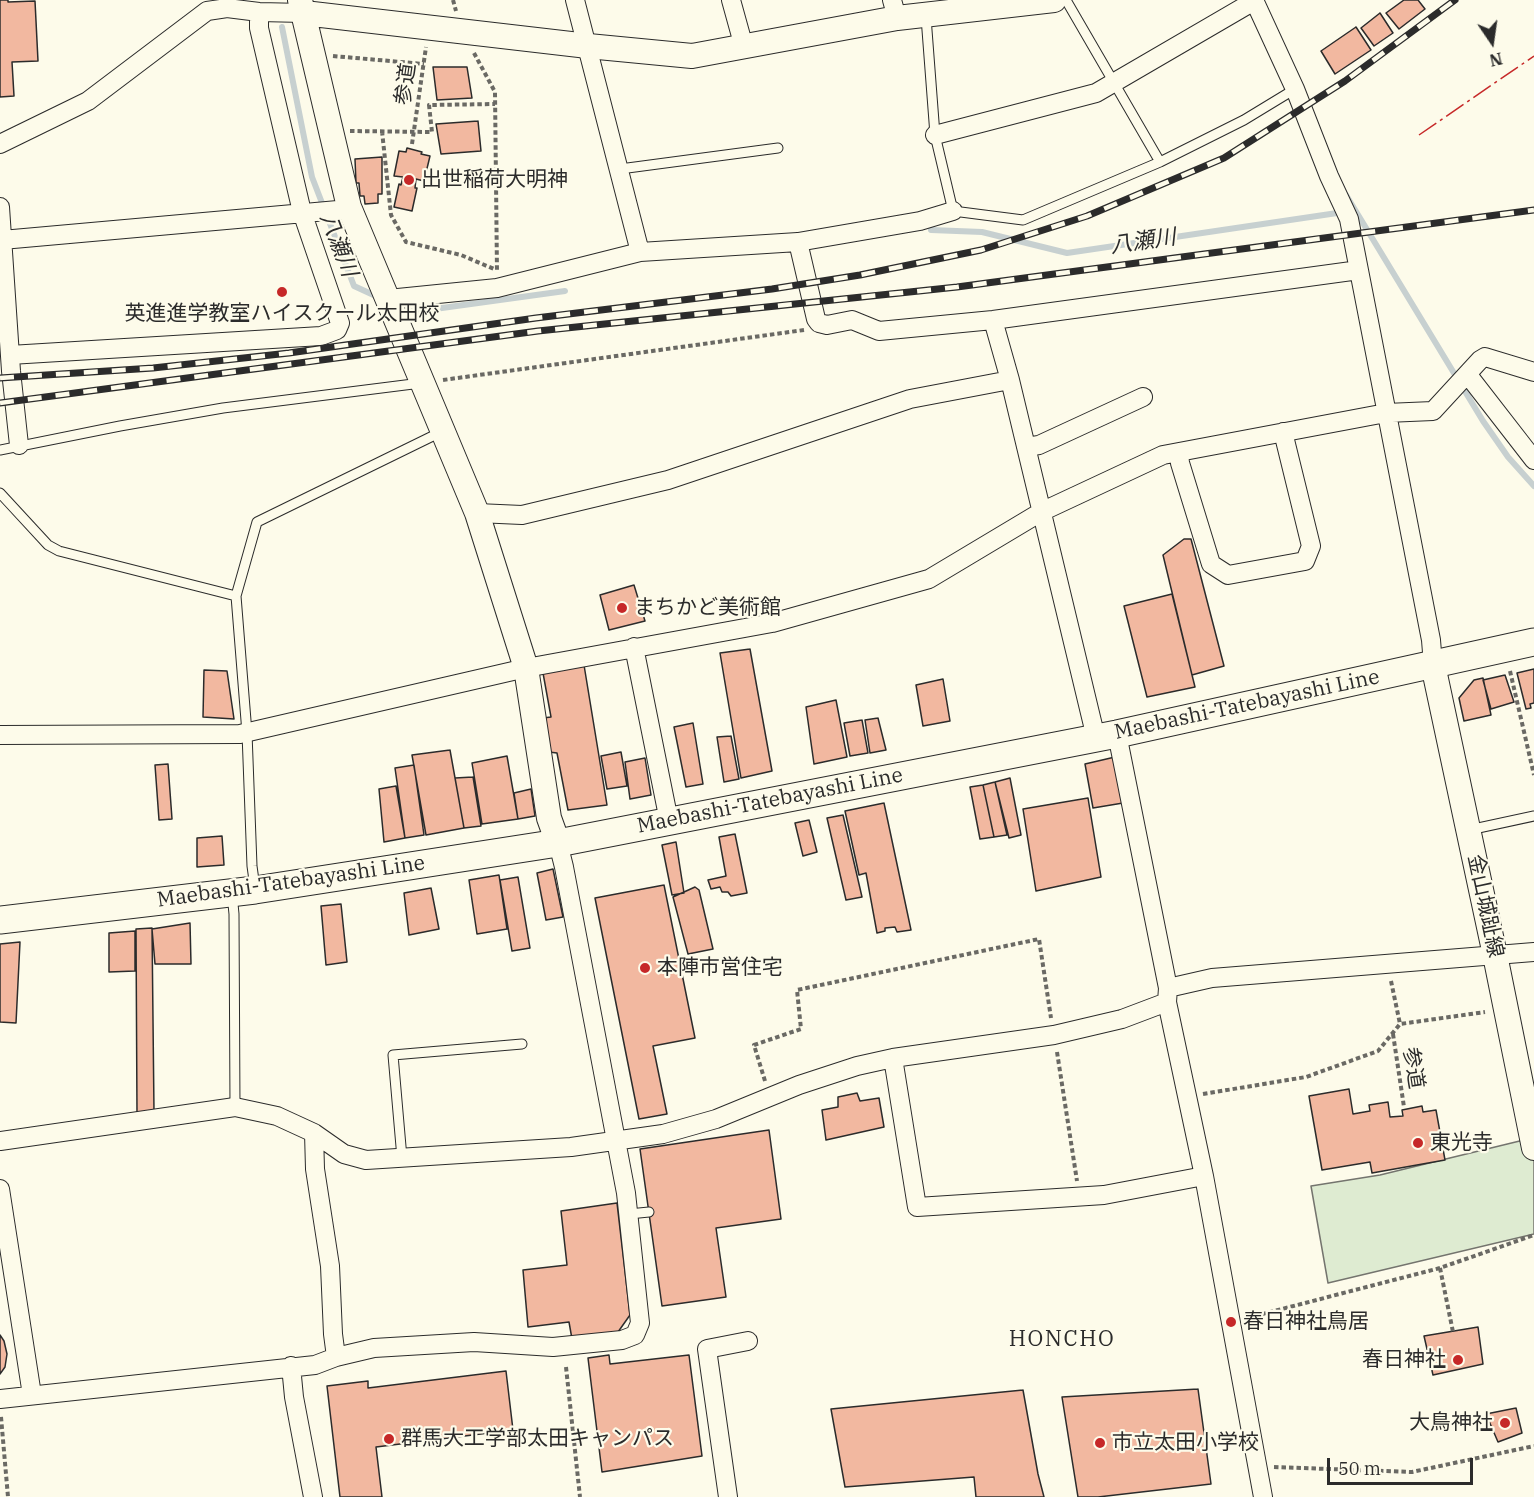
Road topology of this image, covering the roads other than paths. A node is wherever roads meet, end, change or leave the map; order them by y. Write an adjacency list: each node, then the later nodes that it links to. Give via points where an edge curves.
1 (574, 0): 10 (street)
2 (731, 0): 11 (street)
3 (1054, 0): 9 (street)
4 (1066, 0): 12 (lane)
5 (1254, 1): 12 (street); 13 (street)
6 (299, 9): 8 (street); 10 (street); 20 (street, via 332,130)
7 (894, 9): 9 (street); 11 (street)
8 (262, 12): 15 (street, via 227,8 207,12 87,100); 22 (street, via 259,28)
9 (926, 14): 14 (lane)
10 (588, 46): 11 (street, via 692,56); 18 (street)
11 (744, 47)
12 (1113, 81): 14 (street, via 1096,93); 17 (lane)
13 (1290, 93): 17 (lane); 26 (street, via 1349,219)
14 (935, 135): 21 (lane)
15 (0, 144)
16 (778, 148): 18 (lane)
17 (1160, 162): 21 (lane, via 1023,220)
18 (620, 169): 25 (street)
19 (0, 207): 23 (street)
20 (344, 208): 22 (street); 27 (street)
21 (953, 210): 24 (street, via 920,221)
22 (307, 212): 23 (street); 29 (street, via 340,323 331,334)
23 (2, 240): 29 (street)
24 (798, 242): 25 (street); 28 (street, via 819,323 852,320 879,331)
25 (640, 252): 27 (street)
26 (1359, 270): 28 (street); 35 (street)
27 (388, 299): 33 (street)
28 (993, 320): 32 (street)
29 (10, 355): 38 (street)
30 (1534, 372): 31 (street, via 1485,357)
31 (1468, 375): 35 (street, via 1424,411); 42 (street)
32 (1010, 380): 39 (street); 45 (street, via 910,399 668,480 522,515)
33 (428, 382): 36 (street); 38 (lane, via 223,408)
34 (1143, 397): 39 (street, via 1039,446)
35 (1386, 413): 37 (street); 49 (street)
36 (443, 431): 45 (street); 46 (lane, via 257,522)
37 (1283, 432): 41 (street); 41 (street, via 1311,546 1305,561 1228,575 1211,564)
38 (19, 445): 40 (lane)
39 (1026, 447): 44 (street)
40 (0, 450)
41 (1179, 452): 44 (street, via 1163,455)
42 (1534, 460)
43 (0, 493): 46 (lane, via 48,545 60,551)
44 (1041, 512): 48 (street, via 929,579 772,622); 53 (street)
45 (477, 513): 50 (street)
46 (236, 596): 51 (lane)
47 (1534, 642): 49 (main road, Maebashi-Tatebayashi Line)
48 (634, 647): 50 (street); 55 (street)
49 (1433, 665): 53 (main road, Maebashi-Tatebayashi Line); 56 (street, 金山城趾線)
50 (526, 668): 51 (street); 57 (street, via 549,818)
51 (247, 733): 52 (street); 58 (lane, via 252,866)
52 (0, 735)
53 (1107, 736): 55 (main road, Maebashi-Tatebayashi Line); 62 (street)
54 (1534, 816): 56 (lane)
55 (669, 821): 57 (main road, Maebashi-Tatebayashi Line)
56 (1469, 830): 61 (street, 金山城趾線)
57 (558, 843): 58 (main road, Maebashi-Tatebayashi Line); 67 (street)
58 (243, 891): 59 (main road, Maebashi-Tatebayashi Line); 65 (lane, via 234,914)
59 (0, 920)
60 (1534, 952): 61 (street)
61 (1495, 955): 62 (street, via 1212,978); 69 (street, 金山城趾線)
62 (1168, 995): 64 (street, via 1122,1019 1054,1035); 71 (street)
63 (522, 1044): 70 (lane, via 393,1055)
64 (893, 1058): 67 (street, via 857,1066 705,1122 663,1134); 71 (street, via 917,1207 1104,1196)
65 (235, 1107): 66 (street, via 277,1116); 68 (street)
66 (314, 1133): 70 (street, via 344,1154 366,1161); 76 (street)
67 (616, 1139): 70 (street, via 571,1147); 74 (street)
68 (0, 1141)
69 (1534, 1148)
70 (402, 1158)
71 (1204, 1176): 82 (street)
72 (0, 1189): 78 (street)
73 (649, 1212): 74 (lane)
74 (629, 1214): 76 (street, via 640,1323 635,1335 622,1340 553,1347 474,1342 374,1348)
75 (748, 1341): 81 (street, via 707,1349)
76 (336, 1357): 77 (street, via 315,1365)
77 (291, 1366): 78 (street); 80 (street)
78 (32, 1395): 79 (street)
79 (0, 1399)
80 (313, 1497)
81 (728, 1497)
82 (1263, 1497)

